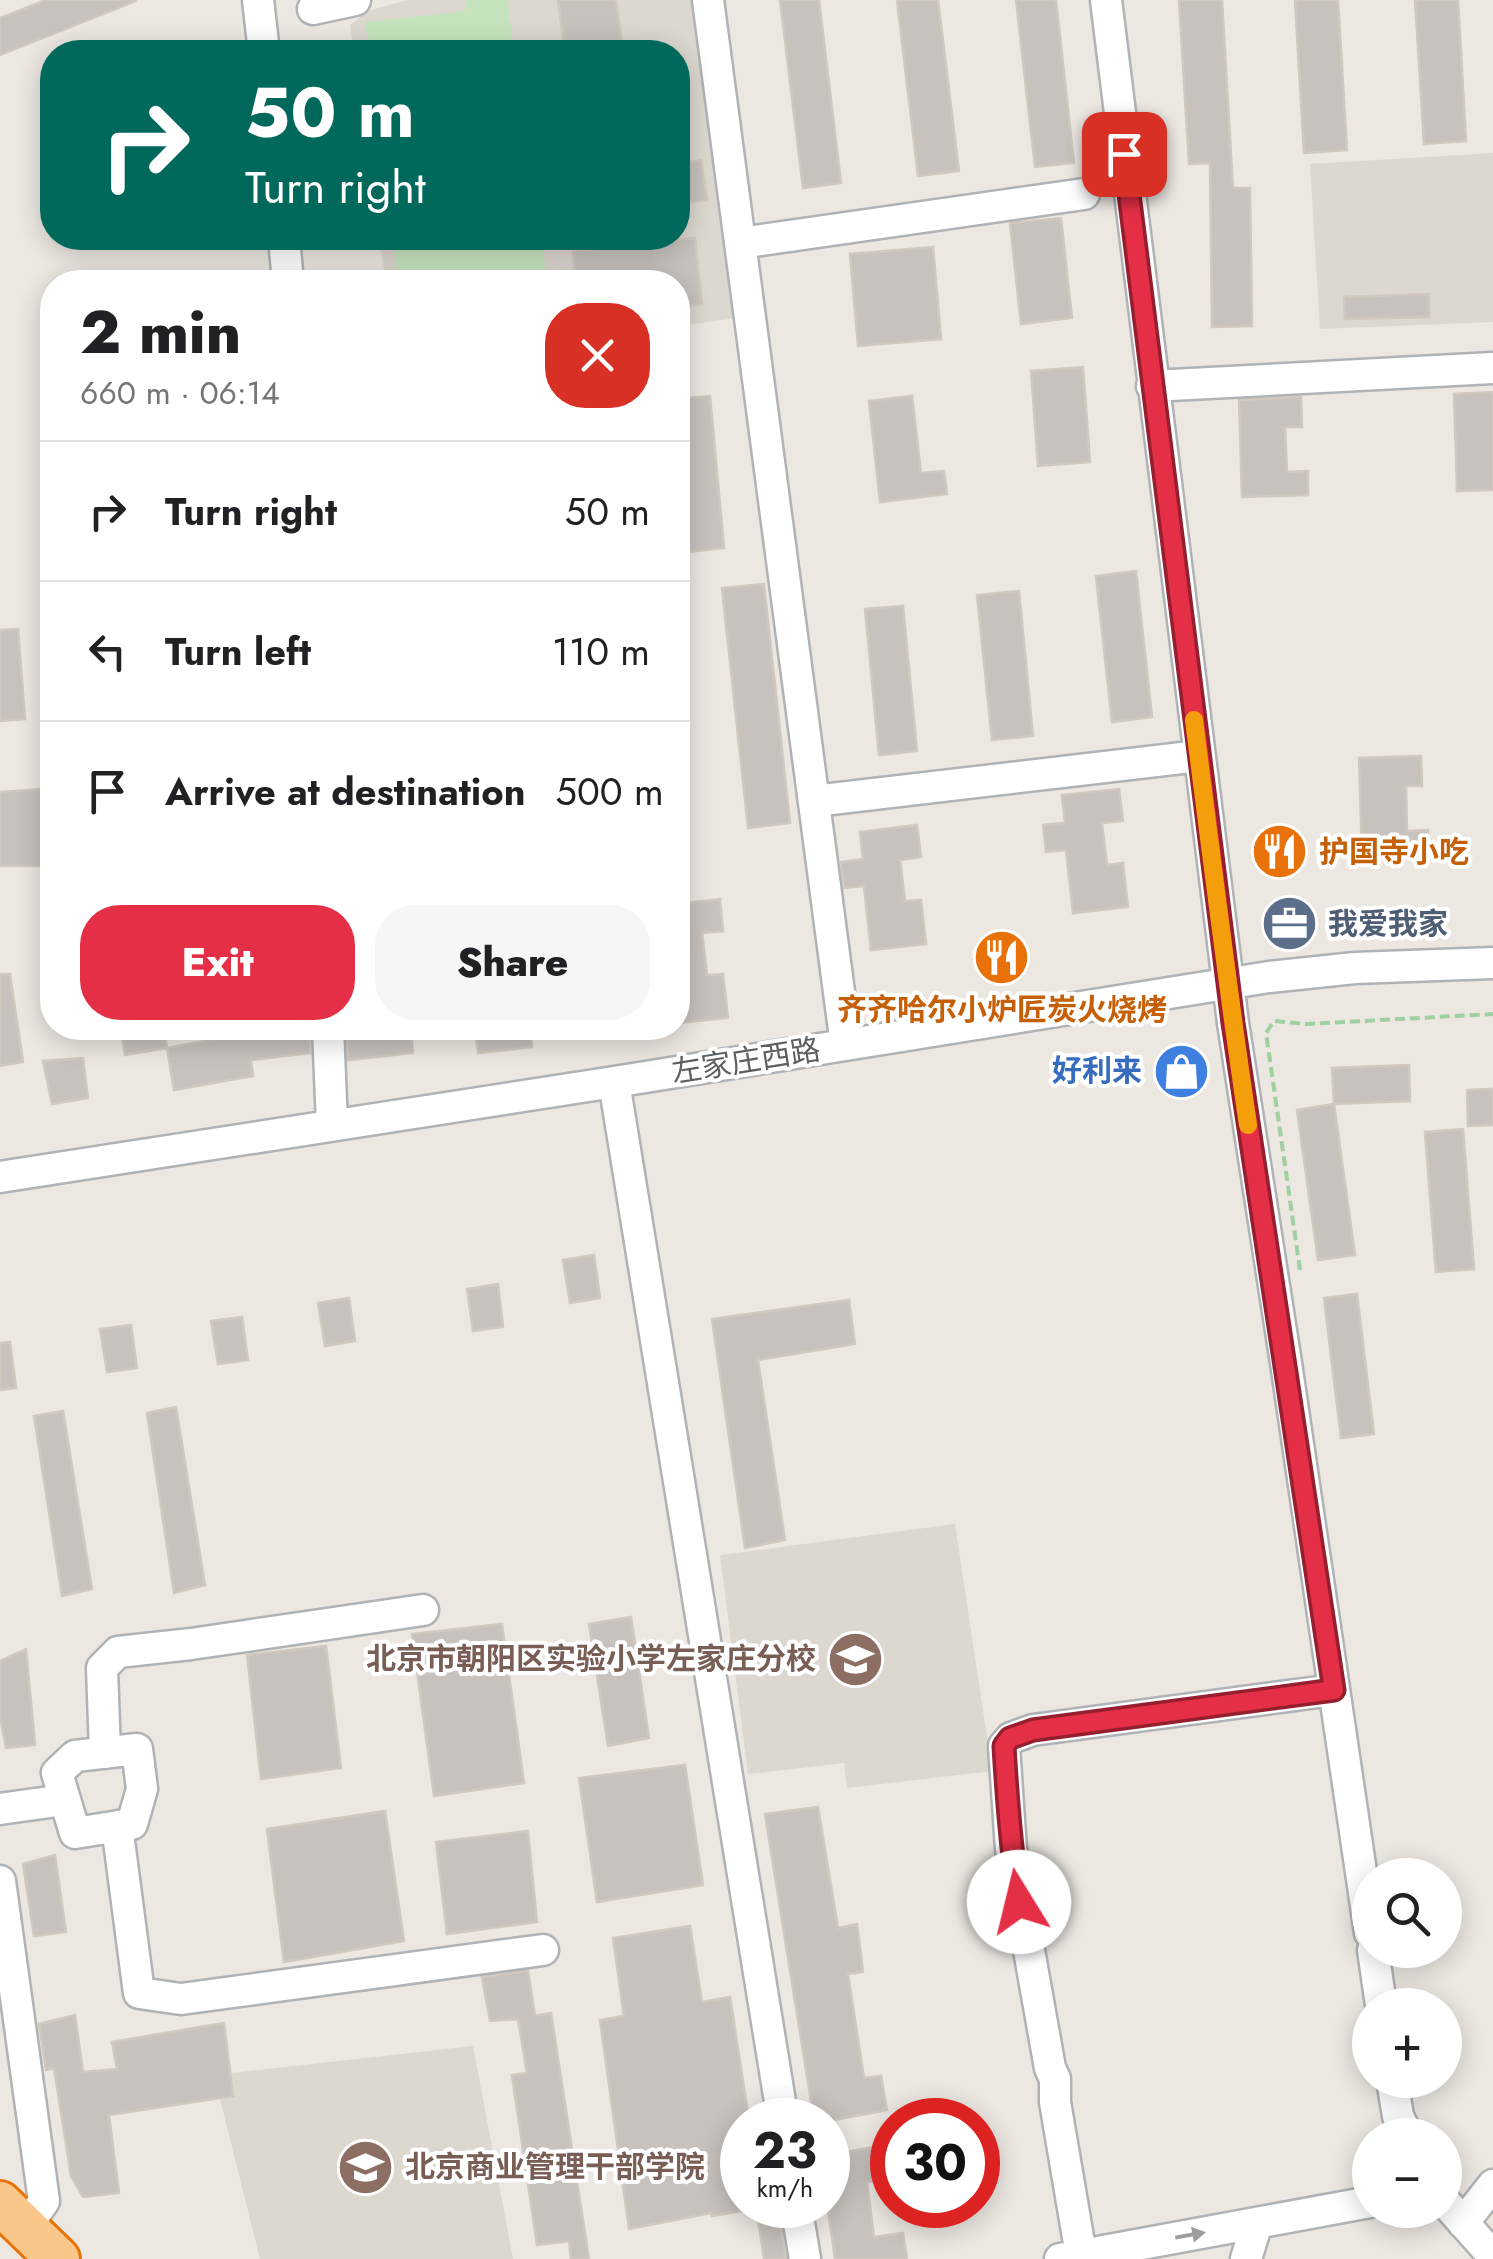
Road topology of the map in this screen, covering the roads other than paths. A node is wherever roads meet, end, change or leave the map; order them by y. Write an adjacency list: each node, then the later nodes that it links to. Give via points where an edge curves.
1 (258, 0): 6 (street)
2 (355, 0): 5 (street)
3 (708, 0): 8 (street)
4 (1106, 0): 10 (street)
5 (312, 9)
6 (263, 40)
7 (1084, 194): 8 (street)
8 (740, 243): 12 (street)
9 (1493, 368): 10 (street)
10 (1152, 386): 11 (street)
11 (1198, 756): 12 (street); 14 (street)
12 (814, 801): 16 (street)
13 (1493, 963): 14 (street, 左家庄西路, via 1354,968)
14 (1228, 983): 16 (street, 左家庄西路); 21 (street)
15 (328, 1040): 18 (street)
16 (846, 1044): 17 (street, 左家庄西路)
17 (614, 1082): 18 (street, 左家庄西路); 29 (street)
18 (332, 1125): 19 (street, 左家庄西路)
19 (0, 1177)
20 (423, 1610): 22 (street, via 118,1652 102,1668)
21 (1334, 1690): 26 (street); 38 (street, via 1033,1730 1004,1746 1011,1848 1055,2079)
22 (105, 1752): 23 (street, via 74,1756 56,1773); 25 (street, via 138,1749 142,1789 132,1824)
23 (64, 1800): 24 (street); 25 (street, via 75,1833)
24 (0, 1810)
25 (117, 1826): 28 (street, via 138,1992 182,1999)
26 (1359, 1858)
27 (0, 1881): 36 (street, via 44,2201)
28 (544, 1950)
29 (778, 2098)
30 (1493, 2186): 32 (street)
31 (1352, 2205): 34 (street)
32 (1462, 2207)
33 (1462, 2221): 37 (street)
34 (1257, 2223): 38 (street, one-way to 34); 41 (street)
35 (800, 2228): 40 (street)
36 (10, 2233): 39 (highway)
37 (1493, 2256)
38 (1071, 2257)
39 (58, 2259)
40 (805, 2259)
41 (1246, 2259)

